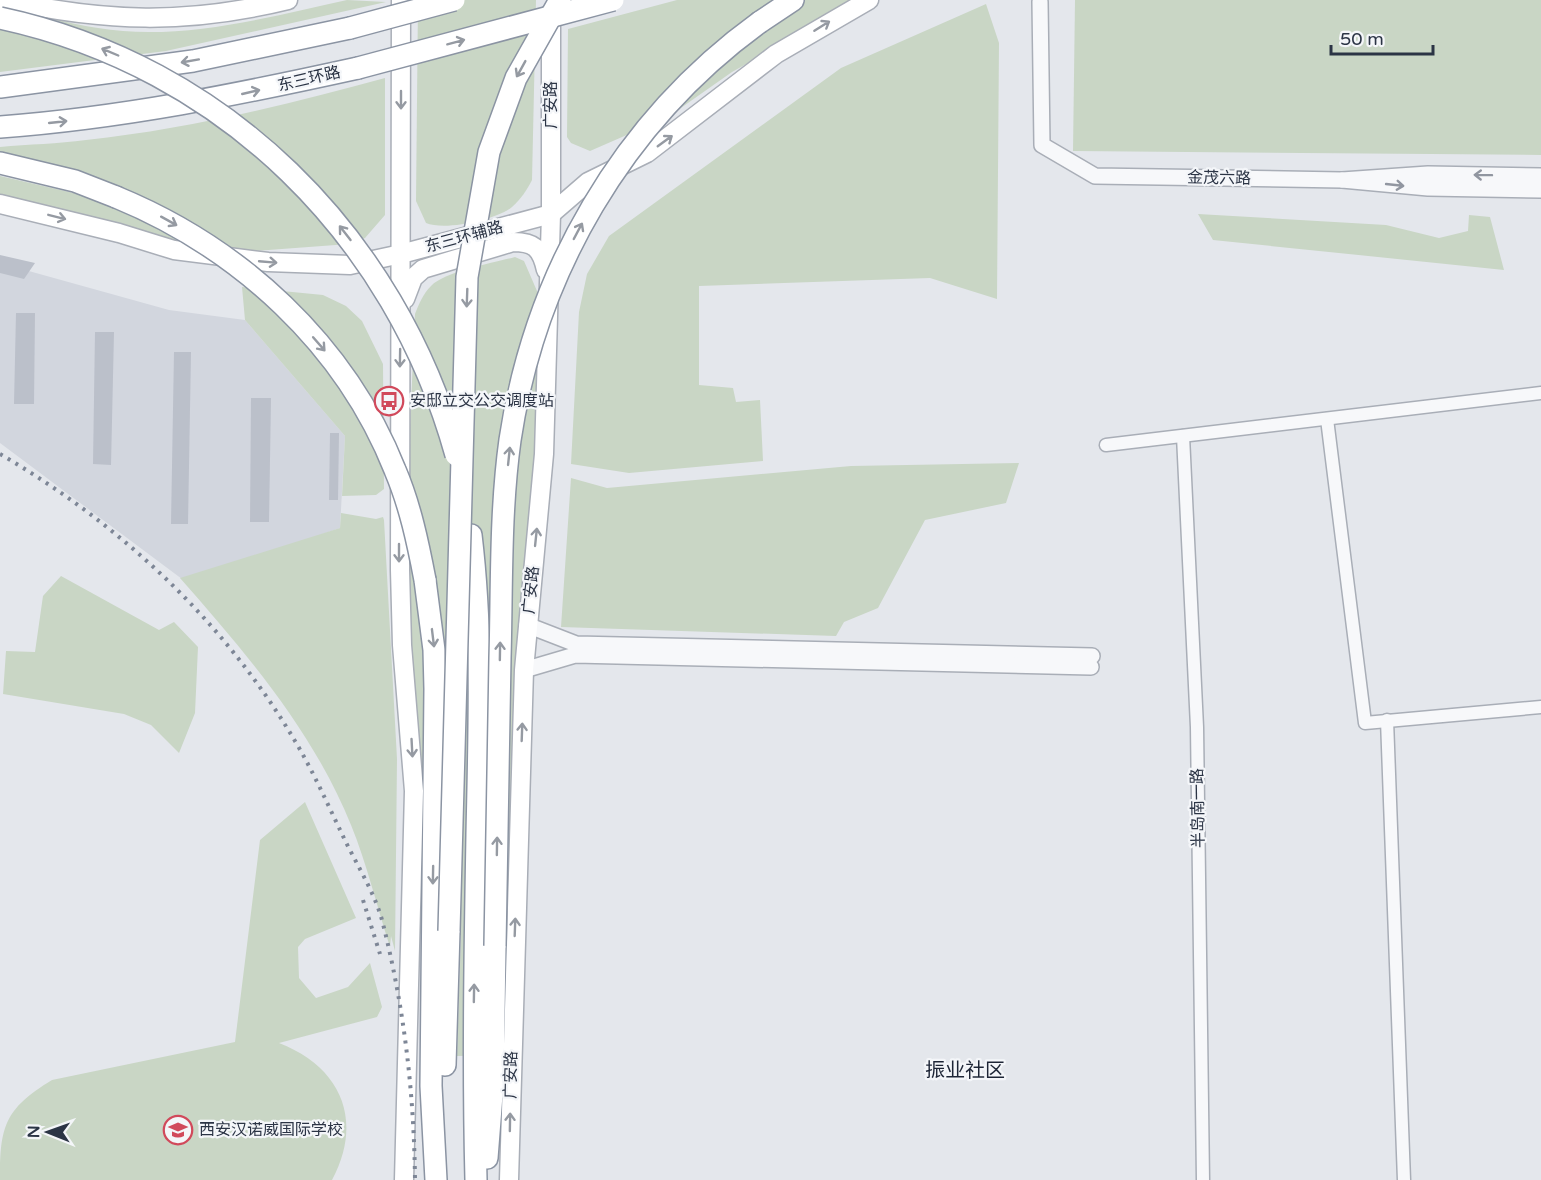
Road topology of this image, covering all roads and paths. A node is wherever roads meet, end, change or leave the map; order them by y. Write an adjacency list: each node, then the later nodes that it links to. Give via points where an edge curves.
1 (4, 0): 2 (main road, via 86,16 159,19 200,17)
2 (288, 0)
3 (401, 0): 20 (main road, one-way to 20)
4 (454, 0): 12 (highway, one-way to 12, bridge, via 350,28 194,61)
5 (551, 0): 19 (main road, 广安路)
6 (560, 0): 31 (highway, one-way to 31, bridge, via 516,78 489,152 467,276)
7 (613, 0): 13 (highway, 东三环路, one-way to 7, bridge, via 119,115 229,97 358,68)
8 (793, 0): 38 (highway, one-way to 8, bridge, via 493,1082 503,523 510,442 527,359 557,273 605,184 643,131 719,54)
9 (869, 0): 19 (main road, 东三环辅路, one-way to 9, via 588,182 647,153 776,54)
10 (1040, 2): 16 (street, 金茂六路, via 1042,145 1095,176)
11 (0, 18): 37 (highway, one-way to 11, bridge, via 473,1052 480,723 476,578 456,456 414,340 380,281 345,232 291,172 250,137 152,71 76,38)
12 (0, 87)
13 (0, 127)
14 (0, 163): 31 (highway, one-way to 31, bridge, via 75,181 148,210 198,238 280,301 328,353 351,387 396,470 417,540 434,650)
15 (1541, 176): 16 (street, 金茂六路, one-way to 16, via 1428,174)
16 (1342, 180): 17 (street, 金茂六路, one-way to 17, via 1428,188)
17 (1541, 190)
18 (0, 204): 20 (main road, 东三环辅路, one-way to 20, via 174,250 268,262 350,265)
19 (551, 214): 20 (main road, 东三环辅路); 21 (main road, 广安路)
20 (401, 254): 22 (main road)
21 (549, 280): 22 (main road, via 537,248 528,242 513,243 423,269 413,278); 27 (main road, 广安路, one-way to 21, via 544,454)
22 (401, 311): 32 (main road, one-way to 32, via 402,645 414,791)
23 (1541, 393): 24 (street)
24 (1327, 419): 25 (street); 30 (street, via 1365,723)
25 (1183, 436): 26 (street); 40 (street, 半岛南一路, via 1197,727)
26 (1106, 445)
27 (527, 625): 28 (main road, 广安路); 28 (street, via 576,644 1091,661 575,655)
28 (524, 670): 39 (main road, 广安路, one-way to 28)
29 (1541, 707): 30 (street)
30 (1387, 720): 41 (street)
31 (440, 927): 33 (highway); 36 (highway)
32 (410, 966): 33 (main road); 34 (main road)
33 (430, 1086): 35 (highway)
34 (404, 1180)
35 (436, 1180)
36 (442, 1180)
37 (476, 1180)
38 (485, 1180)
39 (509, 1180)
40 (1203, 1180)
41 (1404, 1180)

